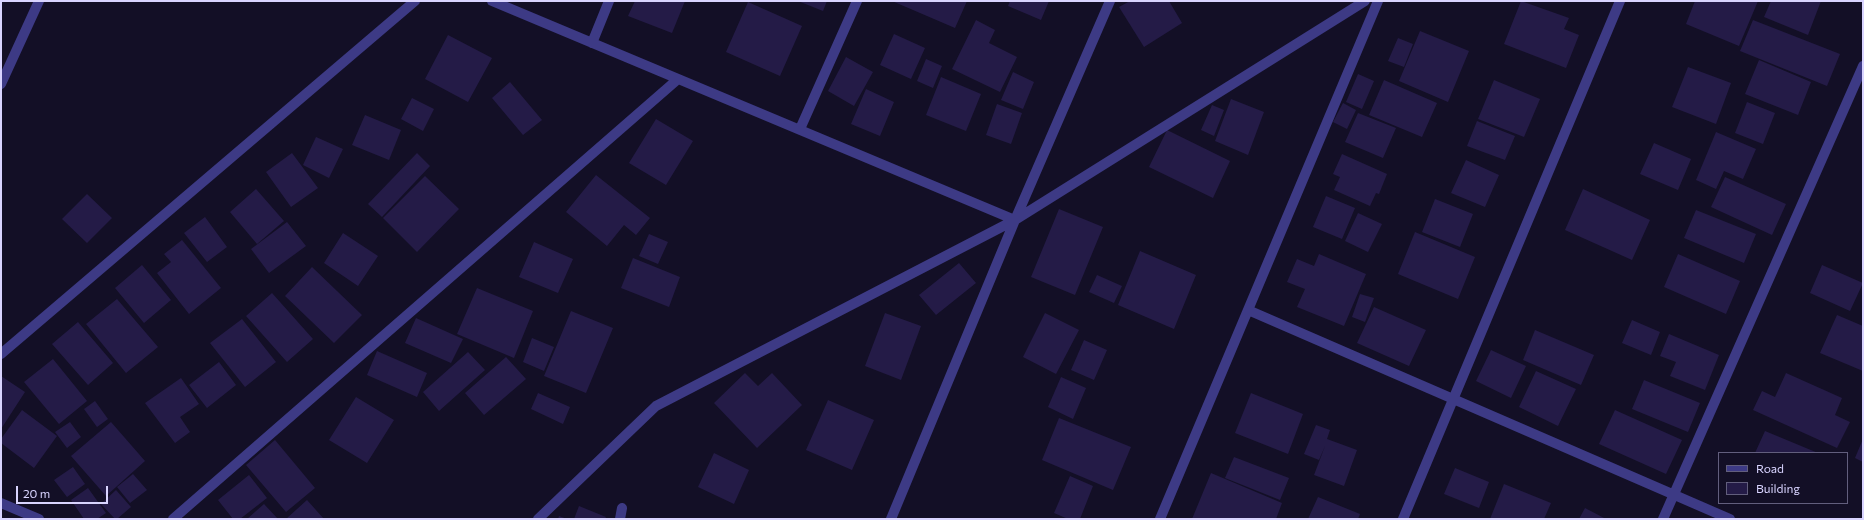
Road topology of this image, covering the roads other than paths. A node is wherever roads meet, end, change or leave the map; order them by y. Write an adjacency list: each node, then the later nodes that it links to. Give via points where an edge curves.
1 (39, 1): 13 (street)
2 (415, 1): 17 (street)
3 (492, 1): 10 (street)
4 (609, 1): 10 (street)
5 (857, 1): 14 (street)
6 (1110, 1): 15 (street)
7 (1365, 1): 15 (street)
8 (1378, 1): 16 (street)
9 (1620, 1): 18 (street)
10 (592, 43): 12 (street)
11 (1863, 66): 19 (street)
12 (678, 79): 14 (street); 23 (street)
13 (1, 84)
14 (800, 130): 15 (street)
15 (1015, 220): 24 (street, via 656,406); 26 (street)
16 (1248, 310): 18 (street); 27 (street)
17 (1, 354)
18 (1453, 399): 19 (street); 28 (street)
19 (1673, 494): 29 (street); 30 (street)
20 (1, 503): 22 (street)
21 (622, 508): 25 (street)
22 (39, 519)
23 (173, 519)
24 (538, 519)
25 (620, 519)
26 (891, 519)
27 (1160, 519)
28 (1403, 519)
29 (1663, 519)
30 (1730, 519)

